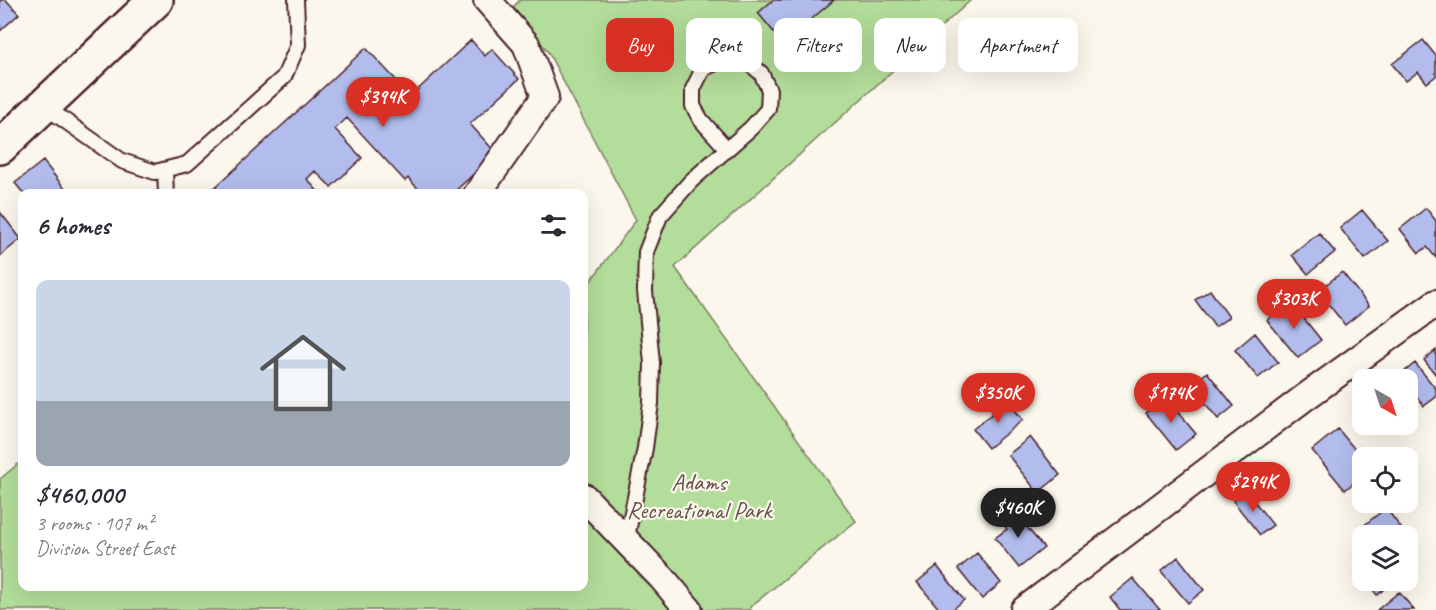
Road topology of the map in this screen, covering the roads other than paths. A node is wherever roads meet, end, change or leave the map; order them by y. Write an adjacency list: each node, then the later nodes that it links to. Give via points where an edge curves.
1 (156, 0): 4 (street)
2 (296, 0): 7 (lane, via 298,45 284,77 187,164)
3 (488, 0): 9 (street, via 526,44 545,97)
4 (44, 106): 5 (street); 7 (lane, via 122,160 155,172)
5 (0, 147)
6 (727, 149): 6 (lane, via 700,120 693,106 693,89 703,69 726,58 744,59 761,73 769,90 768,109); 12 (lane, via 660,216 646,252 651,403)
7 (165, 170): 8 (lane)
8 (166, 189)
9 (481, 189)
10 (1436, 303): 14 (street)
11 (588, 501): 12 (street)
12 (626, 542): 13 (street)
13 (689, 610)
14 (1024, 610)

